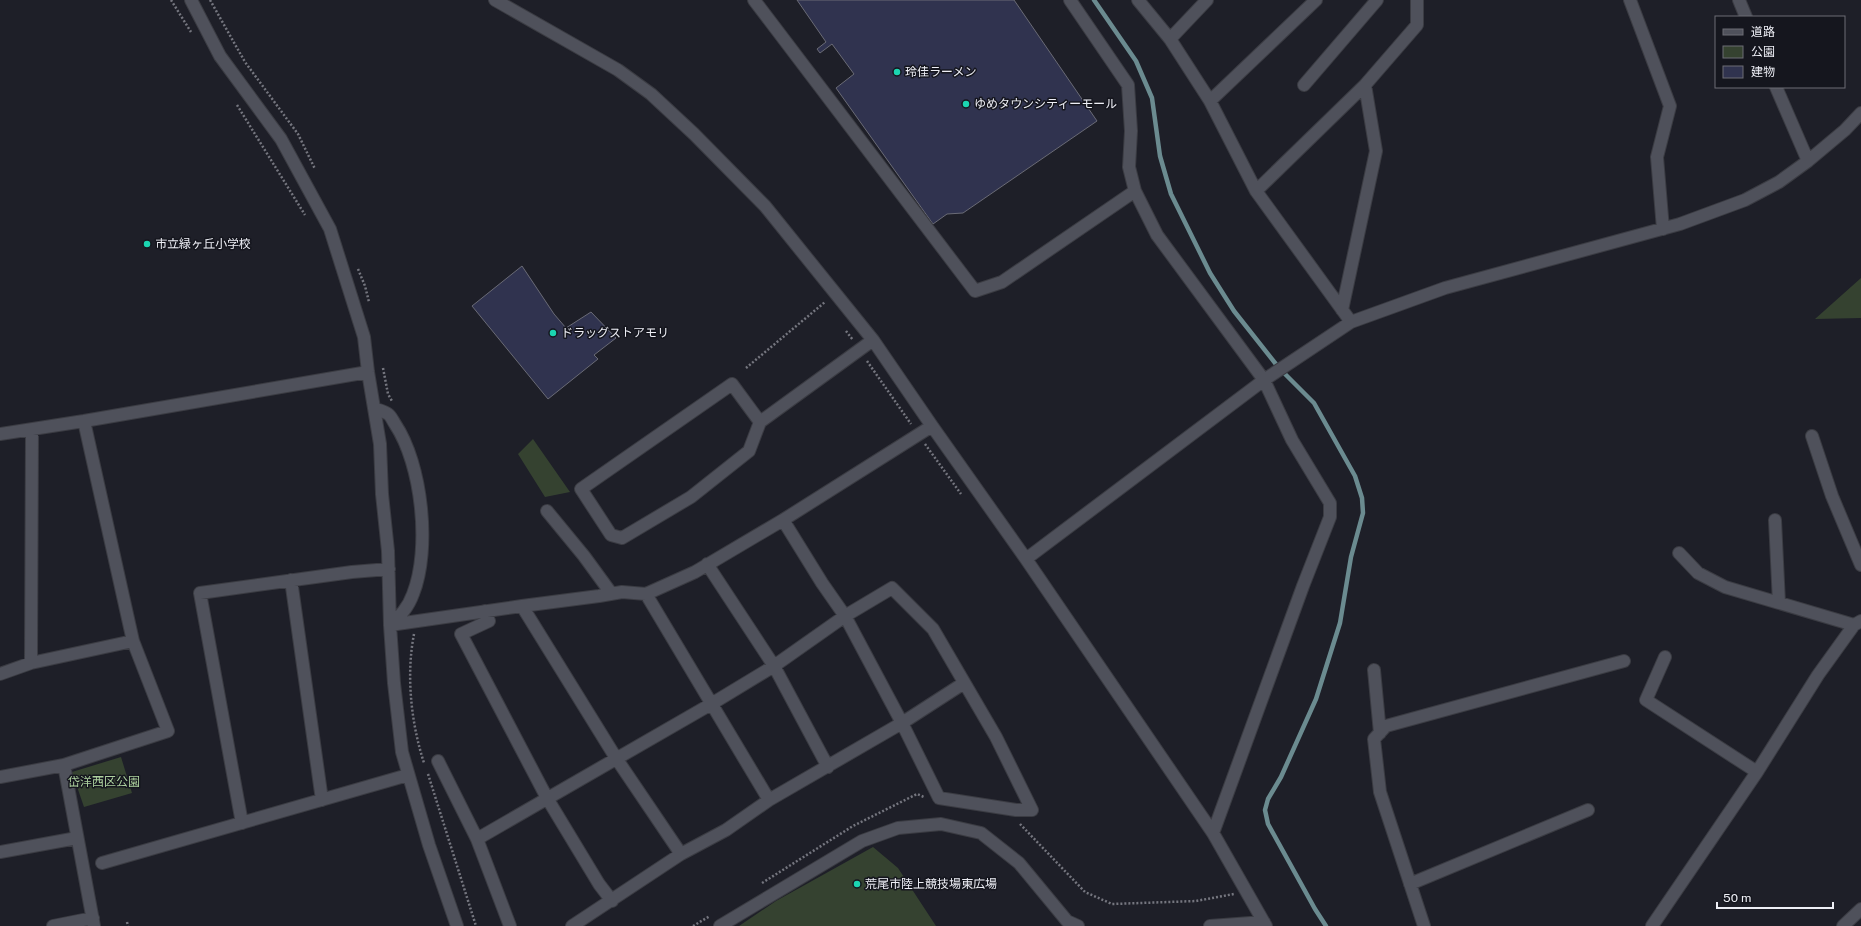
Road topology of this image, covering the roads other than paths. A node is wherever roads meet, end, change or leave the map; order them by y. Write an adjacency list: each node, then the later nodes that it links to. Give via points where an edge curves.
1 (191, 0): 26 (street, via 220,56 281,139 330,230 364,337)
2 (495, 0): 25 (street, via 618,70 651,94 765,206)
3 (754, 0): 20 (street, via 975,291 1002,282)
4 (1070, 0): 20 (street, via 1128,85 1131,131 1129,167)
5 (1138, 0): 13 (street)
6 (1208, 0): 13 (street)
7 (1316, 0): 17 (street)
8 (1377, 0): 15 (street)
9 (1417, 0): 14 (street, via 1417,25)
10 (1630, 0): 22 (street, via 1670,106 1657,157)
11 (1739, 0): 12 (street)
12 (1746, 16)
13 (1170, 39): 17 (street)
14 (1365, 85): 21 (street); 23 (street, via 1376,151)
15 (1304, 86)
16 (1776, 88): 19 (street)
17 (1210, 101): 21 (street)
18 (1861, 113): 19 (street)
19 (1808, 161): 22 (street, via 1779,182 1745,200)
20 (1135, 191): 27 (street, via 1157,235)
21 (1256, 191): 23 (street)
22 (1663, 229): 24 (street, via 1445,288)
23 (1342, 310): 24 (street)
24 (1351, 322): 27 (street)
25 (873, 340): 30 (street); 31 (street)
26 (368, 372): 28 (street); 29 (street)
27 (1267, 379): 39 (street); 75 (street, via 1292,440 1330,503 1330,517)
28 (374, 408): 42 (street, via 380,444); 51 (street, via 388,414 402,435 422,510 423,542 420,570 413,594 404,611)
29 (84, 421): 32 (street); 52 (street)
30 (760, 422): 30 (street, via 749,451 691,497 622,538 612,535 581,488 732,384)
31 (932, 426): 36 (street); 39 (street)
32 (32, 429): 33 (street); 55 (street)
33 (0, 434)
34 (1812, 436): 41 (street, via 1832,496)
35 (547, 511): 44 (street)
36 (783, 520): 40 (street); 49 (street)
37 (1775, 520): 46 (street)
38 (1678, 553): 46 (street, via 1698,572 1725,587)
39 (1026, 559): 75 (street)
40 (707, 564): 45 (street); 56 (street)
41 (1861, 565)
42 (389, 569): 43 (street); 51 (street)
43 (291, 580): 71 (street); 74 (street, via 200,593)
44 (611, 593): 45 (street); 47 (street)
45 (646, 594): 60 (street)
46 (1779, 602): 50 (street)
47 (522, 606): 48 (street); 63 (street)
48 (485, 611): 51 (street); 70 (street, via 489,621 461,634)
49 (845, 616): 56 (street); 59 (street, via 892,588 934,629); 61 (street)
50 (1857, 623): 67 (street, via 1818,675)
51 (390, 625): 68 (street, via 402,752)
52 (133, 641): 55 (street); 65 (street, via 168,731)
53 (1665, 657): 67 (street, via 1646,700)
54 (1624, 661): 62 (street, via 1386,726)
55 (30, 663): 58 (street)
56 (774, 666): 60 (street); 66 (street)
57 (1374, 670): 62 (street)
58 (0, 674)
59 (964, 683): 61 (street); 61 (street, via 996,737 1032,810 1016,810 939,798)
60 (713, 703): 63 (street); 72 (street)
61 (902, 723): 66 (street)
62 (1380, 733): 81 (street, via 1374,739 1380,792)
63 (616, 758): 70 (street); 79 (street)
64 (438, 762): 77 (street)
65 (64, 765): 69 (street); 76 (street)
66 (828, 767): 72 (street)
67 (1757, 772): 94 (street)
68 (408, 775): 71 (street); 87 (street)
69 (0, 777)
70 (547, 798): 77 (street); 82 (street, via 598,884)
71 (322, 800): 74 (street)
72 (769, 800): 79 (street, via 726,830)
73 (1588, 810): 81 (street)
74 (242, 823): 80 (street)
75 (1213, 833): 85 (street)
76 (77, 838): 78 (street); 84 (street)
77 (477, 839): 88 (street)
78 (0, 852)
79 (681, 854): 82 (street)
80 (102, 863)
81 (1410, 884): 93 (street)
82 (612, 901): 89 (street)
83 (1860, 911): 95 (street)
84 (93, 922): 86 (street)
85 (1265, 924): 92 (street)
86 (53, 926)
87 (457, 926)
88 (510, 926)
89 (572, 926)
90 (720, 926): 91 (street, via 862,841 898,828 941,824 981,833 1019,863 1067,920)
91 (1078, 926)
92 (1210, 926)
93 (1424, 926)
94 (1652, 926)
95 (1843, 926)

